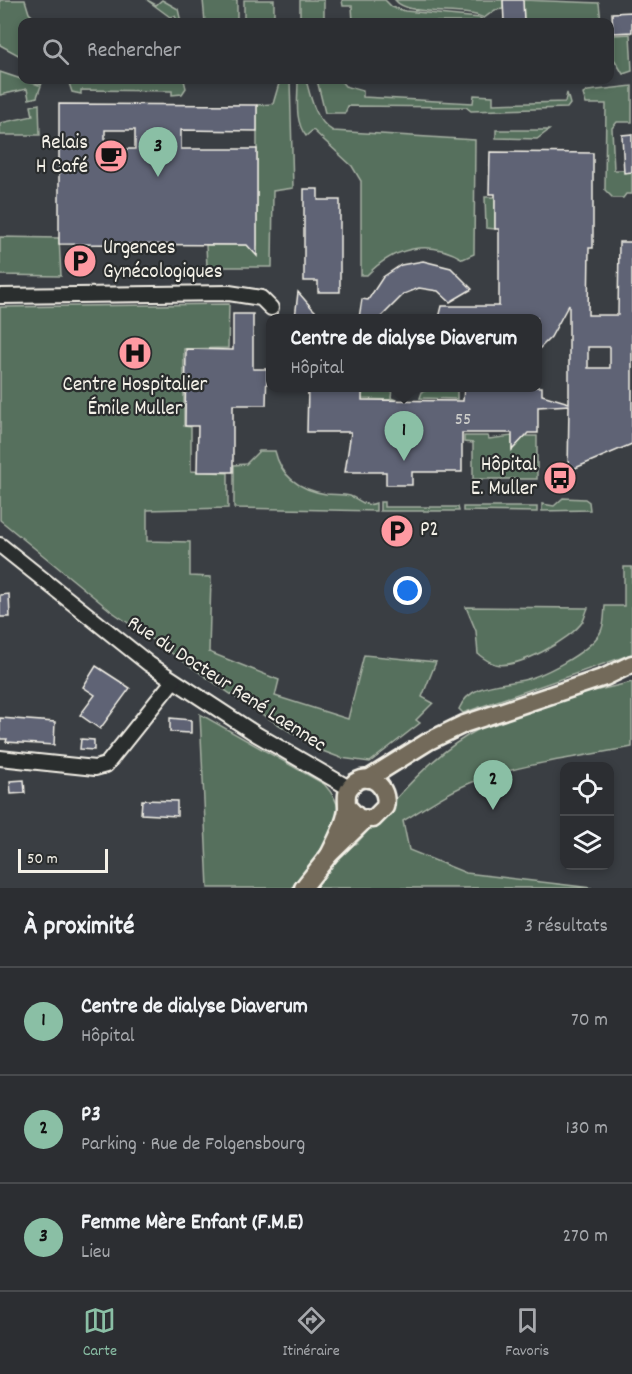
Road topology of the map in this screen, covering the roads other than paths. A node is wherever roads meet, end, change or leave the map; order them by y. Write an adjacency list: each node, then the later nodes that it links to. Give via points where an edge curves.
1 (0, 296): 2 (street, via 229,293 261,297)
2 (272, 308)
3 (0, 545): 7 (street, Rue du Docteur René Laennec)
4 (632, 664): 6 (main road)
5 (632, 675): 6 (main road)
6 (605, 677): 8 (main road, via 494,712 438,736)
7 (173, 681): 9 (street, via 106,765 95,768); 11 (street, Rue du Docteur René Laennec)
8 (409, 755): 10 (main road); 12 (main road)
9 (0, 758)
10 (368, 779): 11 (main road); 12 (main road)
11 (349, 788): 13 (main road)
12 (385, 791): 14 (main road, via 385,807 380,814)
13 (348, 807): 14 (main road); 15 (main road)
14 (365, 820): 15 (main road)
15 (329, 855): 16 (main road)
16 (303, 888)

